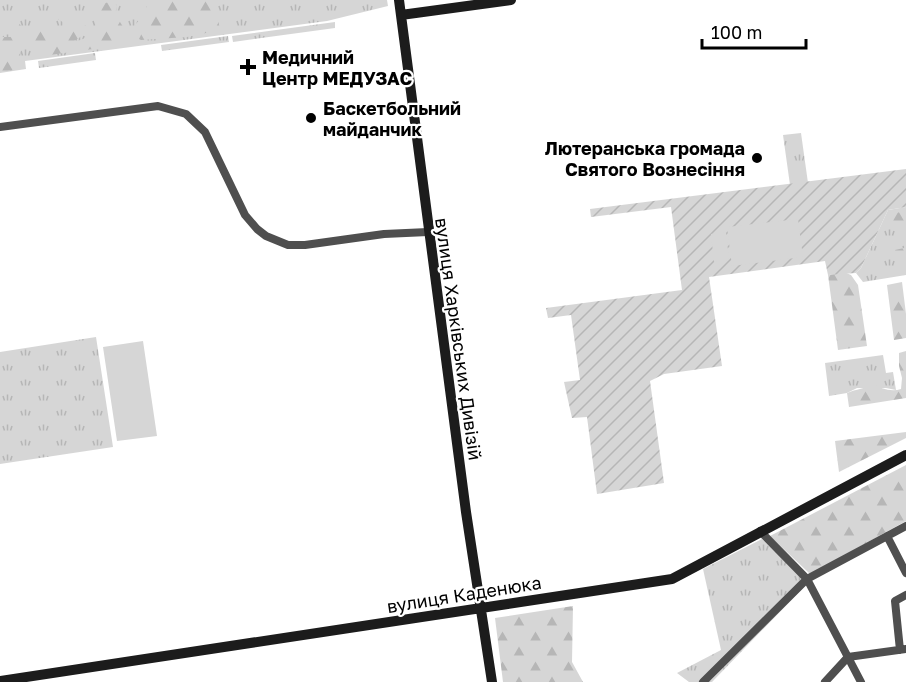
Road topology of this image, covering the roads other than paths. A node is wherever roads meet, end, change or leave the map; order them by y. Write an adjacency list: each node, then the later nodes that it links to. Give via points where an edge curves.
1 (399, 0): 3 (street, вулиця Харківських Дивізій)
2 (511, 0): 3 (street)
3 (401, 15): 5 (street, вулиця Харківських Дивізій)
4 (0, 127): 5 (street, via 158,106 186,114 205,132 245,215 266,236 305,245)
5 (428, 232): 13 (street, вулиця Харківських Дивізій)
6 (906, 455): 8 (street, вулиця Каденюка)
7 (906, 526): 9 (street)
8 (760, 531): 11 (street); 13 (street, вулиця Каденюка, via 672,579)
9 (887, 536): 10 (street); 11 (street)
10 (906, 573)
11 (807, 579): 15 (street); 18 (street)
12 (906, 595): 14 (street, via 896,601)
13 (480, 609): 16 (street, вулиця Каденюка); 17 (street, вулиця Харківських Дивізій)
14 (903, 649): 15 (street)
15 (848, 657): 19 (street); 20 (street)
16 (0, 681)
17 (492, 682)
18 (703, 682)
19 (825, 682)
20 (861, 682)

